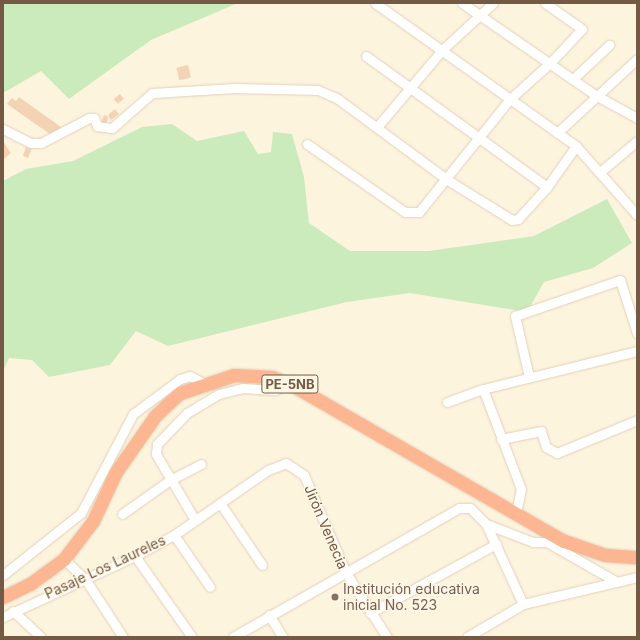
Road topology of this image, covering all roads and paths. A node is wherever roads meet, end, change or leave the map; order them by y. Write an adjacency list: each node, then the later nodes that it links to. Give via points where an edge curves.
1 (375, 3): 7 (street)
2 (462, 3): 5 (street)
3 (492, 3): 5 (street)
4 (545, 3): 10 (street, via 582,29)
5 (481, 16): 7 (street); 10 (street)
6 (610, 45): 11 (street)
7 (442, 50): 12 (street); 14 (street)
8 (366, 56): 12 (street)
9 (637, 59): 13 (street)
10 (551, 62): 11 (street); 14 (street)
11 (574, 79): 13 (street)
12 (408, 89): 16 (street); 19 (street)
13 (598, 96): 15 (street); 18 (street)
14 (510, 99): 18 (street); 19 (street)
15 (637, 118)
16 (377, 127): 17 (street, via 329,93 235,88 152,93 112,128 96,126 94,118 89,118 41,143 31,143); 24 (street)
17 (3, 129)
18 (557, 133): 22 (street)
19 (478, 137): 24 (street); 25 (street)
20 (637, 141): 23 (street)
21 (307, 144): 24 (street, via 412,214 419,212)
22 (576, 146): 23 (street); 25 (street)
23 (600, 172): 26 (street)
24 (446, 179): 25 (street, via 512,220 518,219)
25 (547, 187)
26 (637, 215)
27 (637, 333): 29 (street, via 620,280 516,316)
28 (637, 351): 29 (street)
29 (529, 377): 32 (street)
30 (203, 383): 31 (highway, PE-5NB, via 249,375); 48 (highway, PE-5NB, via 180,393 155,416 116,472 93,521); 51 (street, via 190,376 180,379 133,414 81,513)
31 (288, 383): 38 (street, via 275,390 230,390 188,412 157,444 156,454); 41 (highway, PE-5NB, via 324,400)
32 (483, 389): 33 (street); 35 (street)
33 (447, 402)
34 (637, 420): 35 (street, via 557,453 546,447 541,431)
35 (501, 439): 41 (street, via 521,489)
36 (286, 463): 39 (street, Pasaje Los Laureles, via 268,470); 50 (street, Jirón Venecia, via 304,475)
37 (201, 464): 38 (street)
38 (170, 480): 40 (street); 42 (street)
39 (220, 503): 42 (street, Pasaje Los Laureles); 49 (street)
40 (122, 514)
41 (516, 514): 47 (highway, PE-5NB, via 564,541 605,556)
42 (195, 520): 44 (street, Pasaje Los Laureles)
43 (486, 524): 45 (street); 50 (street, via 470,508 459,508); 54 (street, via 533,542 547,542)
44 (174, 535): 46 (street, Pasaje Los Laureles); 55 (street)
45 (496, 544): 57 (street); 59 (street)
46 (136, 556): 53 (street, Pasaje Los Laureles); 65 (street)
47 (637, 557)
48 (64, 559): 53 (street); 56 (highway, PE-5NB, via 30,584)
49 (262, 565)
50 (346, 573): 59 (street, Jirón Venecia); 60 (street)
51 (3, 575)
52 (637, 577): 54 (street)
53 (85, 579): 58 (street, Pasaje Los Laureles); 64 (street)
54 (616, 581): 57 (street)
55 (210, 587)
56 (3, 597)
57 (523, 604): 69 (street)
58 (13, 610): 61 (street, Pasaje Los Laureles); 63 (street)
59 (370, 613): 68 (street, Jirón Venecia)
60 (269, 615): 62 (street); 67 (street)
61 (3, 617)
62 (243, 634): 66 (street)
63 (41, 637)
64 (123, 637)
65 (192, 637)
66 (233, 637)
67 (283, 637)
68 (387, 637)
69 (467, 637)

